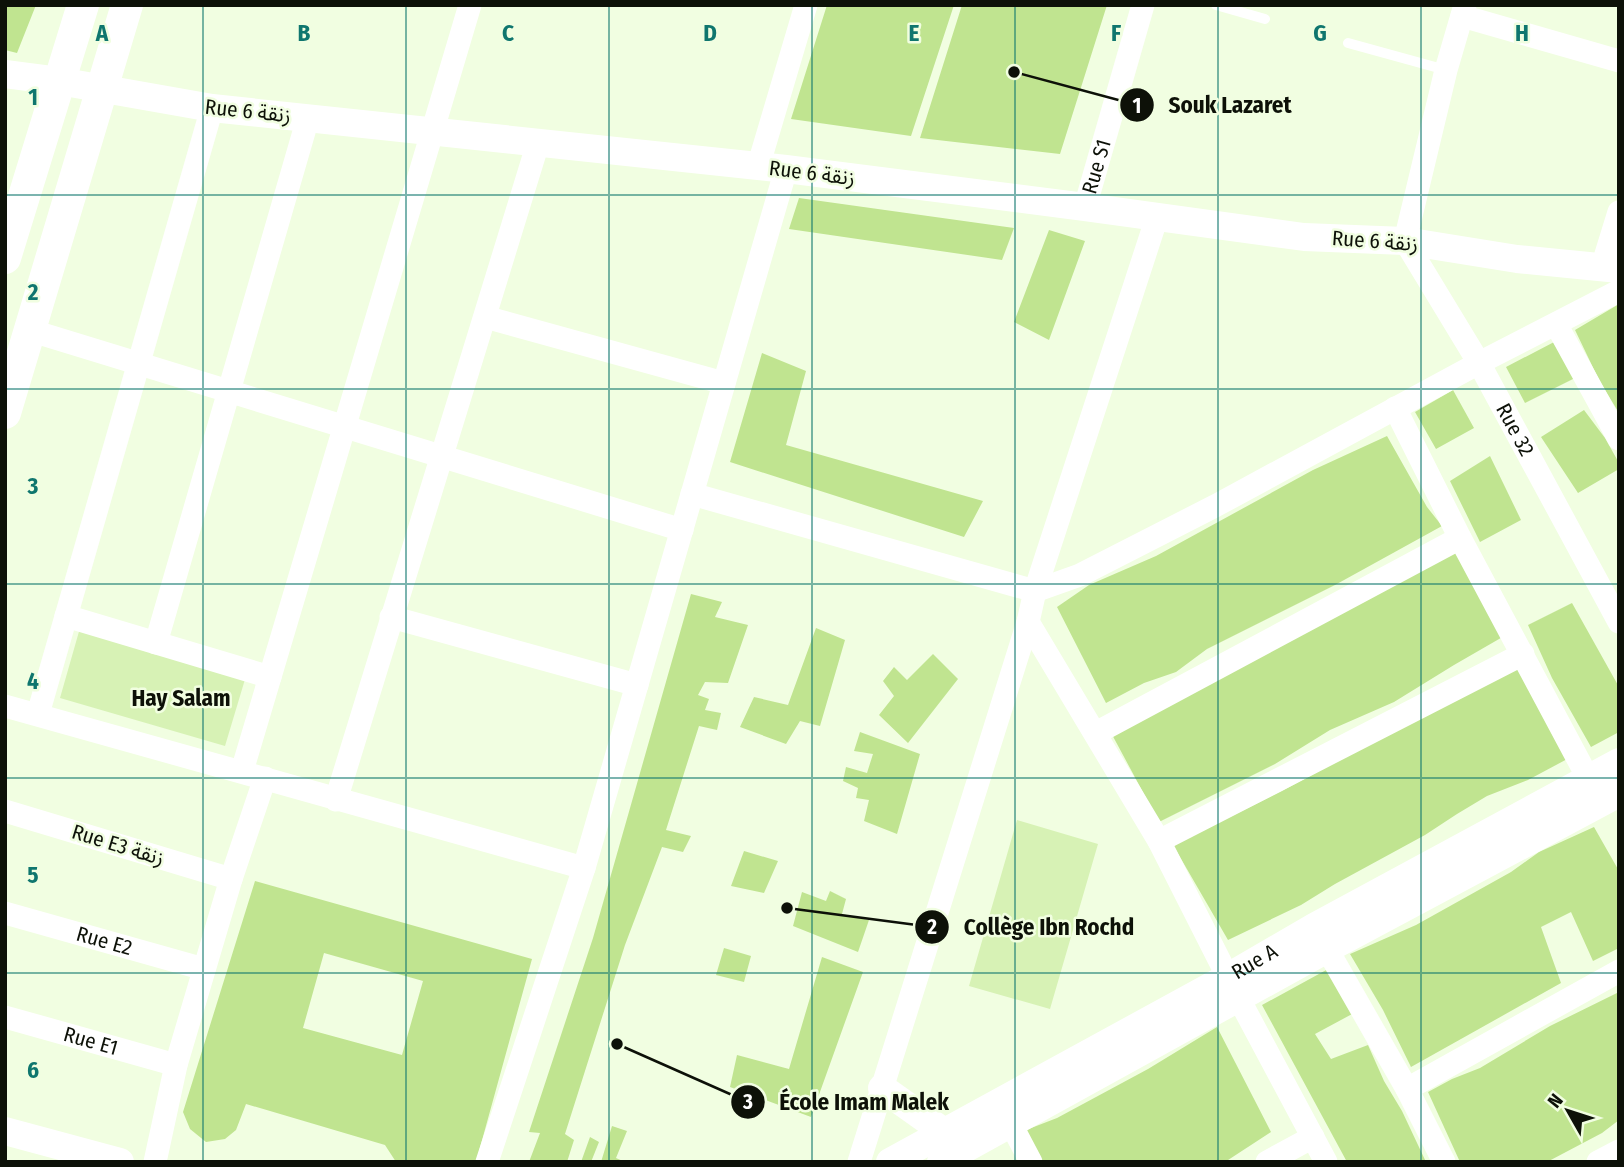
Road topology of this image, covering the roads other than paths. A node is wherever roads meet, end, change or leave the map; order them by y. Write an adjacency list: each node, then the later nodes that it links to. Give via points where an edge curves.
1 (83, 5): 13 (main road)
2 (127, 5): 14 (main road)
3 (470, 5): 17 (street)
4 (806, 5): 19 (street)
5 (1143, 5): 21 (street, Rue S1)
6 (1216, 5): 8 (lane)
7 (1464, 10): 10 (street); 11 (street)
8 (1265, 19)
9 (1348, 43): 11 (lane)
10 (1619, 61)
11 (1446, 70): 24 (street)
12 (5, 74): 13 (street, Rue 6 زنقة)
13 (59, 81): 14 (street, Rue 6 زنقة); 25 (main road)
14 (101, 88): 15 (street, Rue 6 زنقة); 30 (main road)
15 (212, 108): 16 (street, Rue 6 زنقة); 32 (street)
16 (308, 118): 17 (street, Rue 6 زنقة); 34 (street)
17 (434, 132): 18 (street, Rue 6 زنقة); 37 (street)
18 (538, 143): 19 (street, Rue 6 زنقة); 28 (street)
19 (758, 167): 20 (street, Rue 6 زنقة)
20 (786, 169): 21 (street, Rue 6 زنقة); 33 (street)
21 (1085, 206): 23 (street, Rue 6 زنقة)
22 (1619, 212): 26 (street)
23 (1157, 217): 24 (street, Rue 6 زنقة, via 1304,237); 43 (street)
24 (1405, 241): 26 (street, Rue 6 زنقة); 31 (street, Rue 32)
25 (5, 258)
26 (1610, 268)
27 (1619, 291): 29 (street)
28 (485, 317): 33 (street); 39 (street)
29 (1556, 324): 31 (street); 38 (street)
30 (29, 330): 32 (street); 36 (main road)
31 (1479, 363): 35 (street); 47 (street, Rue 32)
32 (139, 364): 34 (street); 44 (street)
33 (724, 383): 40 (street)
34 (227, 391): 37 (street); 48 (street)
35 (1395, 408): 42 (street); 43 (street, via 1080,575)
36 (5, 413)
37 (345, 427): 39 (street); 50 (street)
38 (1619, 439)
39 (442, 457): 41 (street); 45 (street)
40 (692, 494): 41 (street); 43 (street)
41 (682, 530): 51 (street)
42 (1460, 538): 49 (street); 54 (street)
43 (1035, 591): 46 (street)
44 (66, 616): 48 (street); 53 (street)
45 (391, 617): 51 (street); 60 (street)
46 (1028, 622): 54 (street); 72 (street)
47 (1619, 622)
48 (156, 643): 50 (street)
49 (1523, 654): 58 (street); 62 (street)
50 (270, 677): 56 (street)
51 (637, 685): 63 (street)
52 (5, 706): 53 (street)
53 (38, 714): 56 (street)
54 (1096, 733): 62 (street)
55 (1619, 762): 58 (street, Rue A)
56 (242, 771): 57 (street)
57 (265, 778): 60 (street); 64 (street)
58 (1587, 778): 59 (street); 66 (street, Rue A)
59 (1610, 797): 66 (street, Rue A)
60 (336, 800): 63 (street)
61 (5, 811): 64 (street, Rue E3 زنقة)
62 (1159, 841): 69 (street)
63 (583, 868): 81 (street)
64 (232, 879): 67 (street)
65 (5, 913): 67 (street, Rue E2)
66 (1321, 938): 69 (street, Rue A); 73 (street)
67 (204, 970): 71 (street)
68 (1619, 971): 73 (street)
69 (1233, 988): 74 (street, Rue A); 77 (street)
70 (5, 1017): 71 (street, Rue E1)
71 (176, 1065): 80 (street)
72 (883, 1088): 76 (street); 82 (street)
73 (1407, 1089): 88 (street)
74 (1005, 1112): 76 (street, Rue A); 84 (street, Rue A); 85 (street)
75 (5, 1131): 79 (street)
76 (944, 1132): 83 (street, Rue A)
77 (1313, 1137): 86 (street); 87 (street)
78 (1619, 1151): 89 (street)
79 (116, 1161)
80 (155, 1162)
81 (487, 1162)
82 (859, 1162)
83 (890, 1162)
84 (940, 1162)
85 (1031, 1162)
86 (1267, 1162)
87 (1326, 1162)
88 (1444, 1162)
89 (1598, 1162)

